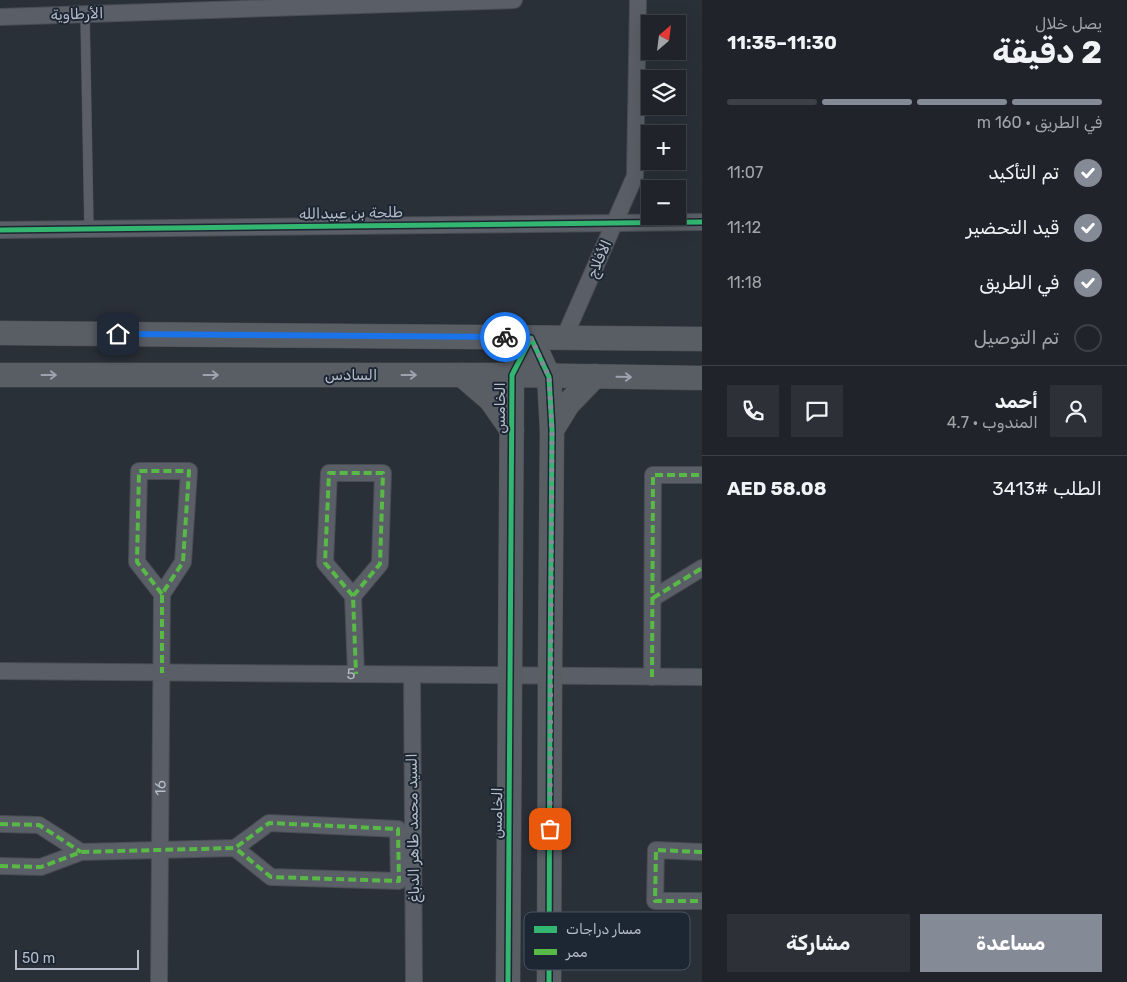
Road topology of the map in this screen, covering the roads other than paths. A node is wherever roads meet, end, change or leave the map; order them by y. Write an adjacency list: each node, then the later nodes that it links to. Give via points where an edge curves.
1 (514, 0): 3 (street, الأرطاوية)
2 (638, 0): 8 (street, الأفلاج, via 636,176)
3 (432, 1): 4 (street, الأرطاوية)
4 (272, 4): 5 (street, الأرطاوية)
5 (84, 14): 6 (street, الأرطاوية); 9 (lane)
6 (0, 17)
7 (702, 222): 8 (street, طلحة بن عبيدالله)
8 (614, 223): 9 (street, طلحة بن عبيدالله); 13 (street, الأفلاج)
9 (89, 229): 10 (street, طلحة بن عبيدالله)
10 (0, 230)
11 (0, 333): 12 (street)
12 (531, 338): 13 (street); 17 (street, الخامس); 19 (street)
13 (564, 338): 14 (street)
14 (702, 339)
15 (0, 375): 16 (street, السادس, one-way to 16)
16 (462, 375): 17 (street, السادس); 21 (street, via 491,400)
17 (512, 375): 19 (street, السادس); 21 (street, الخامس)
18 (595, 376): 19 (street, السادس); 20 (street, السادس, one-way to 20); 22 (street, via 568,404)
19 (549, 377): 22 (street)
20 (702, 378)
21 (512, 430): 32 (street, الخامس)
22 (552, 430): 33 (street)
23 (702, 476): 27 (street, via 653,475)
24 (702, 568): 27 (street)
25 (162, 594): 25 (street, via 183,562 189,471 138,471 137,562); 29 (street, 16)
26 (353, 596): 26 (street, via 380,564 382,473 329,472 325,563); 30 (street)
27 (653, 598): 34 (street)
28 (0, 672): 29 (street, 5)
29 (162, 673): 30 (street, 5); 38 (street, 16)
30 (356, 674): 31 (street, 5)
31 (412, 675): 32 (street, 5); 45 (street, السيد محمد طاهر الدباغ)
32 (511, 676): 33 (street, 5); 46 (street, الخامس)
33 (550, 676): 34 (street, 5); 43 (street)
34 (652, 677): 35 (street, 5)
35 (702, 677)
36 (0, 824): 39 (street, via 40,825)
37 (235, 848): 37 (street, via 271,877 400,881 398,829 269,822); 38 (street)
38 (160, 850): 39 (street); 44 (street, 16)
39 (81, 852): 41 (street, via 41,867)
40 (702, 852): 42 (street, via 656,850 655,901)
41 (0, 866)
42 (702, 901)
43 (549, 912)
44 (158, 982)
45 (414, 982)
46 (508, 982)

